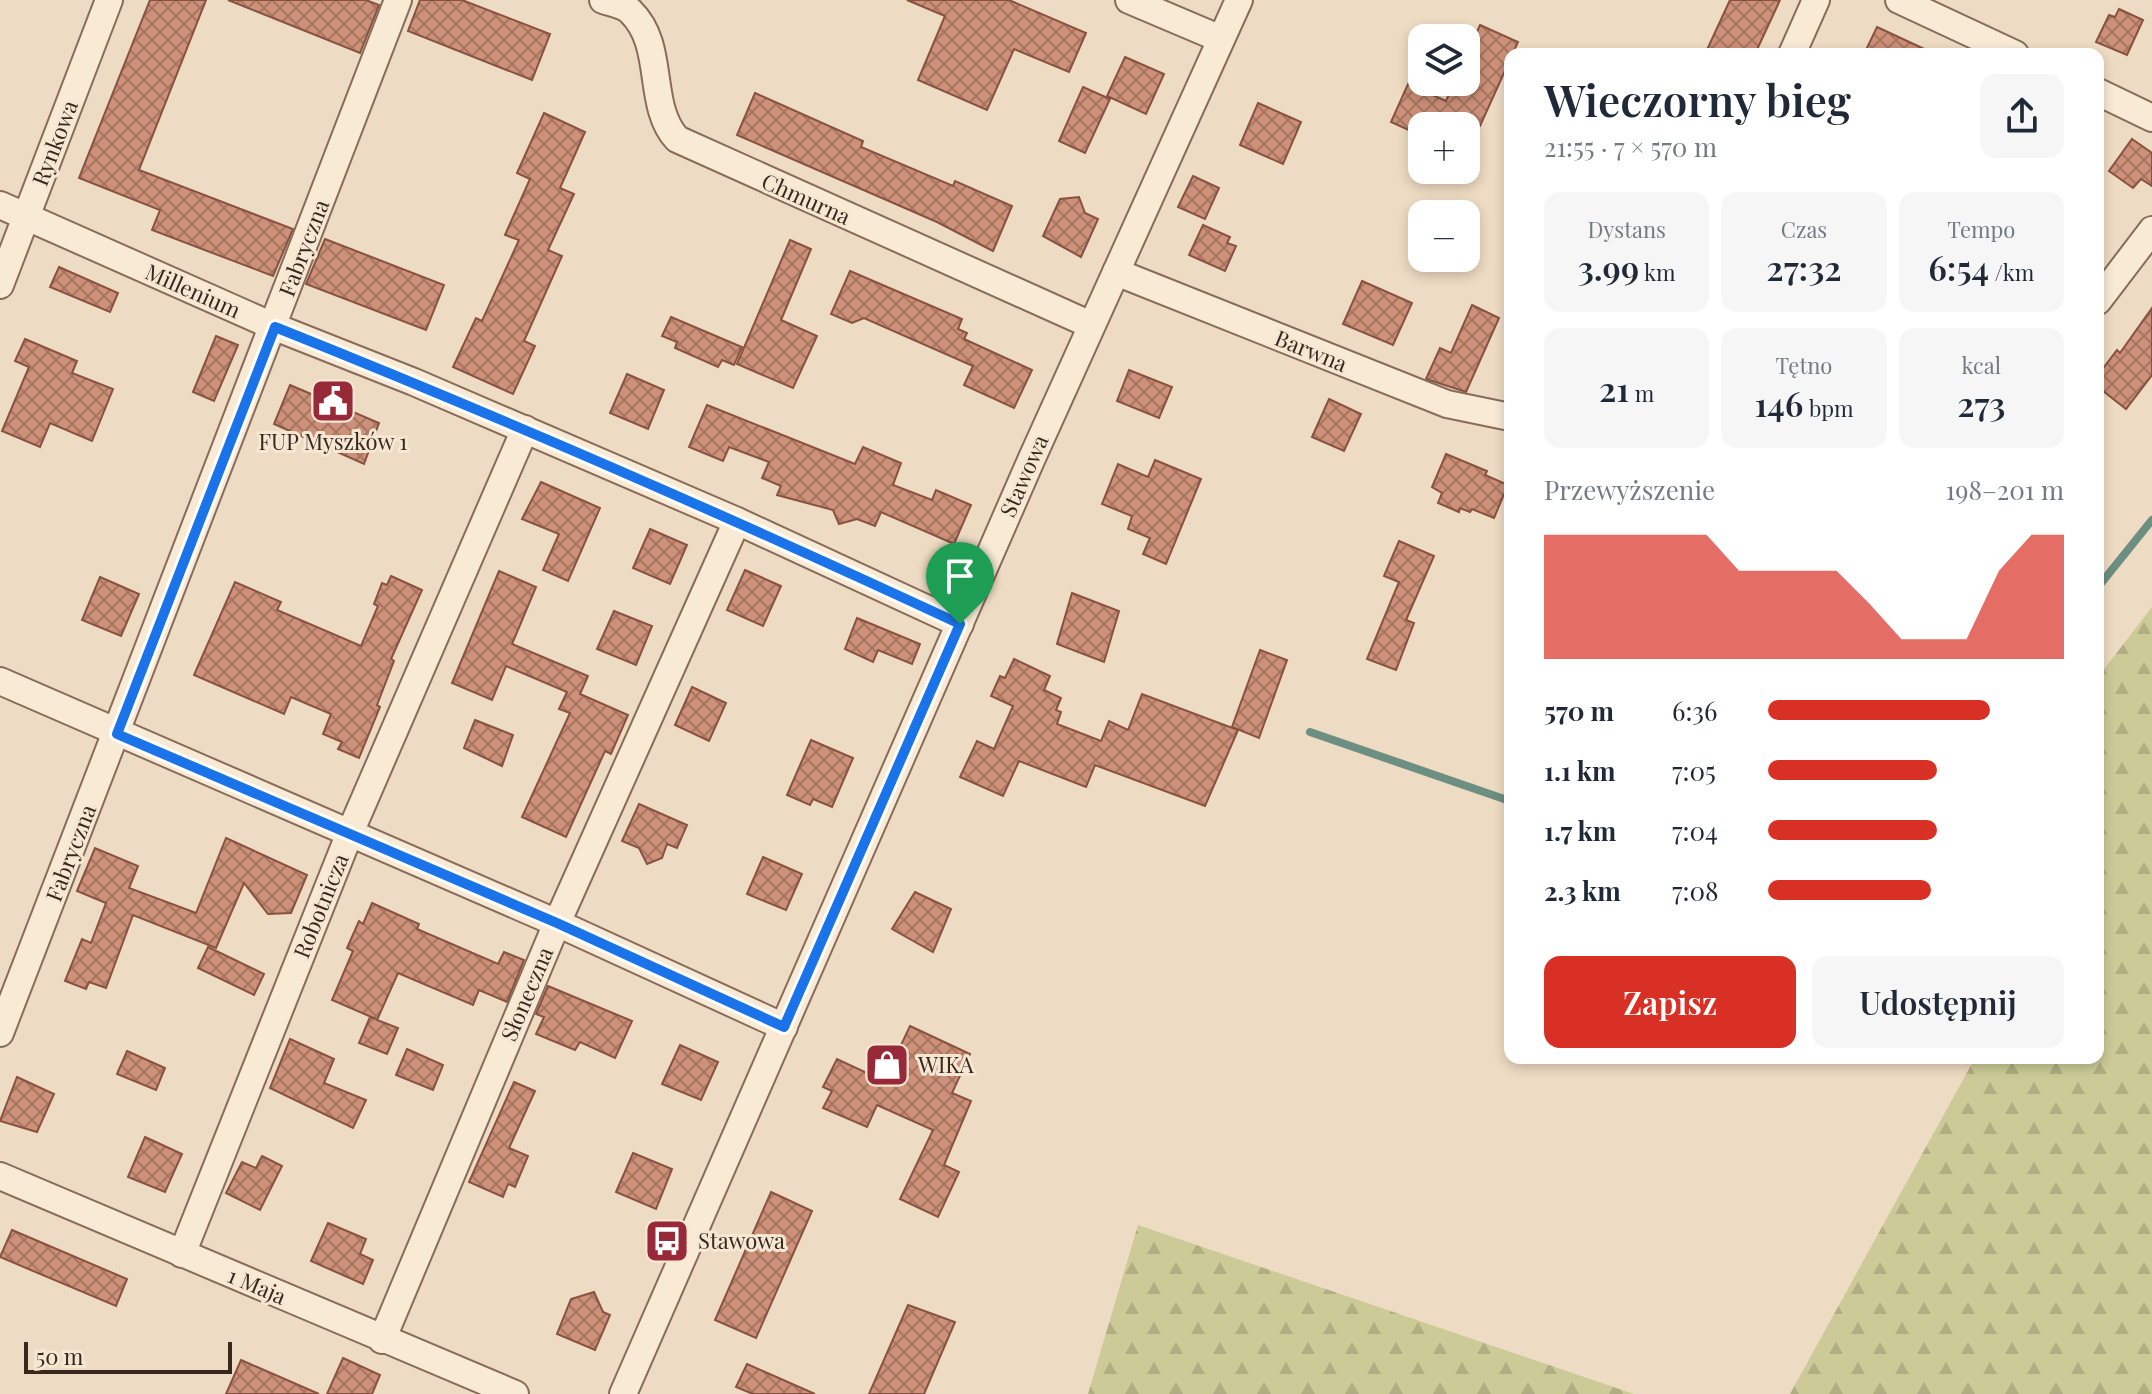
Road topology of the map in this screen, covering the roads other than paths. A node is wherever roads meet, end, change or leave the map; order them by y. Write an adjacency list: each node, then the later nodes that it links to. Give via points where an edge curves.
1 (109, 0): 14 (street, Rynkowa)
2 (398, 0): 20 (street, Fabryczna)
3 (603, 0): 19 (street, Chmurna, via 630,10 649,39 667,123 677,139)
4 (1129, 0): 8 (street)
5 (1239, 0): 8 (street, Stawowa)
6 (1816, 0): 9 (street)
7 (1899, 0): 10 (street)
8 (1221, 39): 16 (street, Stawowa)
9 (1795, 48)
10 (2002, 48)
11 (2104, 95): 12 (street)
12 (2152, 118)
13 (0, 205): 14 (street, Millenium)
14 (27, 218): 17 (street, Rynkowa); 20 (street, Millenium)
15 (2152, 230): 18 (street)
16 (1116, 272): 19 (street, Stawowa); 21 (street, Barwna, via 1447,404)
17 (0, 285)
18 (2104, 293)
19 (1091, 325): 24 (street, Stawowa)
20 (275, 327): 22 (street, Millenium); 26 (street, Fabryczna)
21 (1504, 416)
22 (525, 429): 23 (street, Millenium); 27 (street, Robotnicza)
23 (737, 521): 24 (street, Millenium); 28 (street, Słoneczna)
24 (960, 624): 29 (street, Stawowa)
25 (0, 681): 26 (street)
26 (117, 734): 27 (street); 30 (street, Fabryczna)
27 (349, 835): 28 (street); 32 (street, Robotnicza)
28 (557, 923): 29 (street); 33 (street, Słoneczna)
29 (784, 1027): 35 (street, Stawowa)
30 (0, 1033)
31 (0, 1176): 32 (street, 1 Maja)
32 (182, 1254): 33 (street, 1 Maja)
33 (382, 1340): 34 (street, 1 Maja)
34 (515, 1394)
35 (623, 1394)

